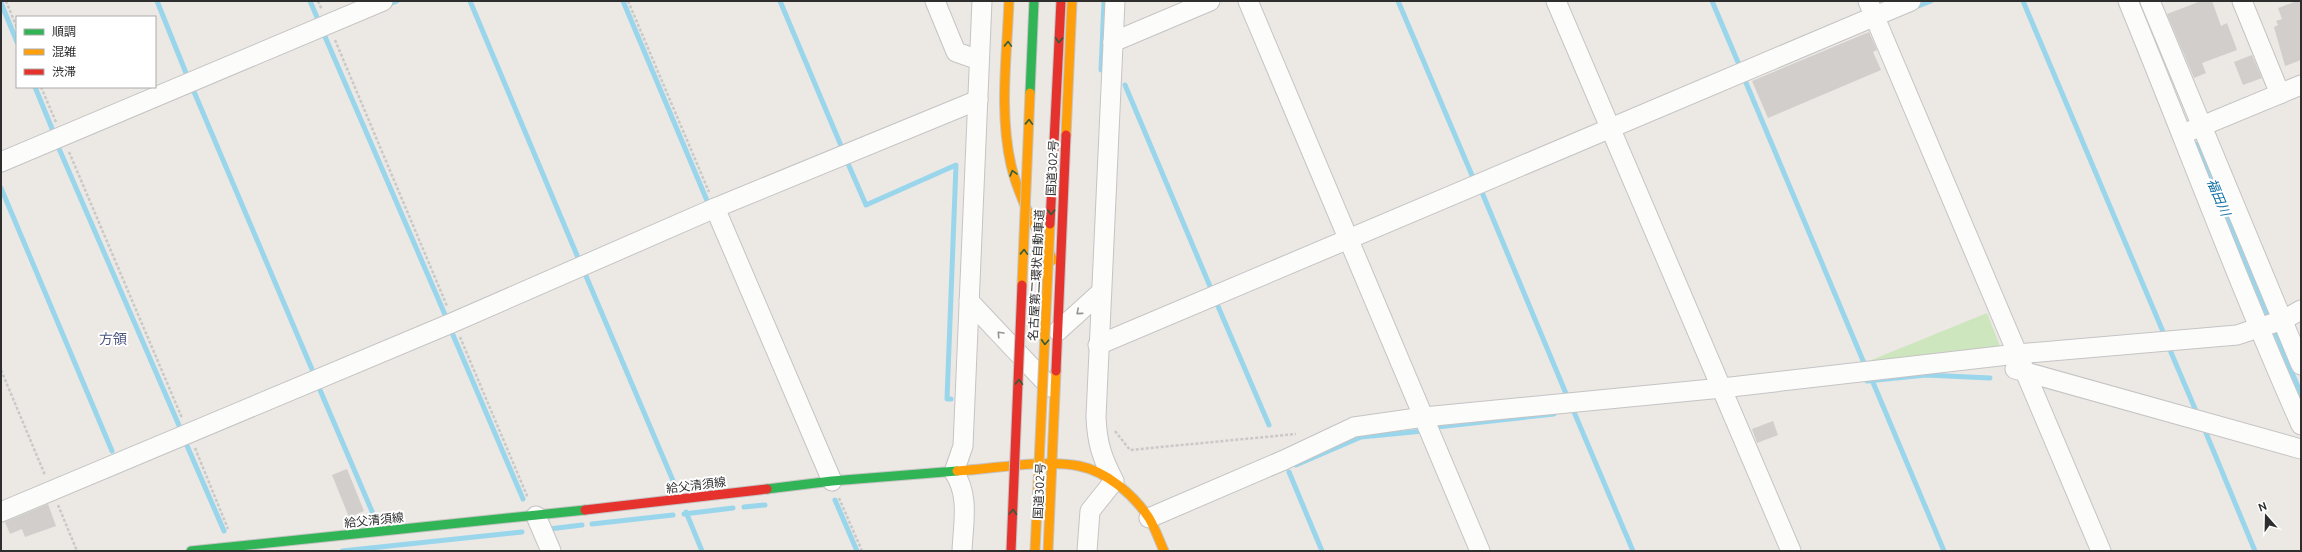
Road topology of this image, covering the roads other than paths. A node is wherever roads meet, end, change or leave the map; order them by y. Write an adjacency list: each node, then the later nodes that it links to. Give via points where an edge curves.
1 (383, 1): 24 (street)
2 (934, 1): 18 (street, via 956,52)
3 (982, 1): 18 (street)
4 (1009, 1): 27 (main road, one-way to 4, via 1022,198 1011,165 1006,93)
5 (1034, 1): 51 (main road, 名古屋第二環状自動車道, one-way to 5, bridge)
6 (1061, 1): 52 (main road, 名古屋第二環状自動車道, one-way to 52, bridge)
7 (1073, 1): 27 (main road, 国道302号)
8 (1115, 1): 17 (street)
9 (1210, 1): 17 (street)
10 (1248, 1): 26 (street)
11 (1556, 1): 22 (street)
12 (1911, 1): 16 (street)
13 (2128, 1): 23 (street)
14 (2150, 1): 23 (street)
15 (2242, 1): 20 (street)
16 (1871, 9): 22 (street); 34 (street)
17 (1113, 42): 28 (street)
18 (979, 60): 21 (street)
19 (2301, 85): 20 (street)
20 (2280, 94): 23 (street)
21 (978, 100): 25 (street); 29 (street)
22 (1611, 128): 26 (street); 36 (street)
23 (2192, 131): 31 (street); 31 (street)
24 (1, 162)
25 (715, 208): 43 (street); 45 (street, via 454,322)
26 (1349, 239): 33 (street); 38 (street)
27 (1059, 272): 32 (main road, 国道302号)
28 (1100, 293): 32 (street, one-way to 32); 33 (street)
29 (970, 301): 37 (street, one-way to 29); 42 (street, via 963,446)
30 (2301, 310): 31 (street)
31 (2271, 324): 34 (street, via 2237,335); 35 (street); 39 (street)
32 (1058, 331): 37 (main road, 国道302号)
33 (1098, 345): 44 (street, via 1096,438)
34 (2021, 362): 36 (street, via 1959,362); 40 (street); 58 (street)
35 (2301, 365)
36 (1722, 388): 38 (street); 57 (street)
37 (1055, 393): 41 (main road, 国道302号)
38 (1424, 417): 47 (street, via 1354,427); 56 (street)
39 (2301, 425)
40 (2301, 449)
41 (1052, 464): 42 (main road, 給父清須線); 44 (main road, 給父清須線, via 1080,466); 53 (main road, 国道302号)
42 (954, 472): 43 (main road, 給父清須線); 50 (street, via 962,484 964,498)
43 (832, 481): 46 (main road, 給父清須線)
44 (1114, 481): 47 (main road, 給父清須線, via 1133,498); 54 (street, via 1090,511)
45 (1, 512)
46 (536, 516): 48 (main road, 給父清須線); 49 (street)
47 (1149, 518): 55 (main road, 給父清須線)
48 (191, 551)
49 (551, 551)
50 (962, 551)
51 (1011, 551)
52 (1035, 551)
53 (1048, 551)
54 (1087, 551)
55 (1164, 551)
56 (1480, 551)
57 (1791, 551)
58 (2101, 551)

